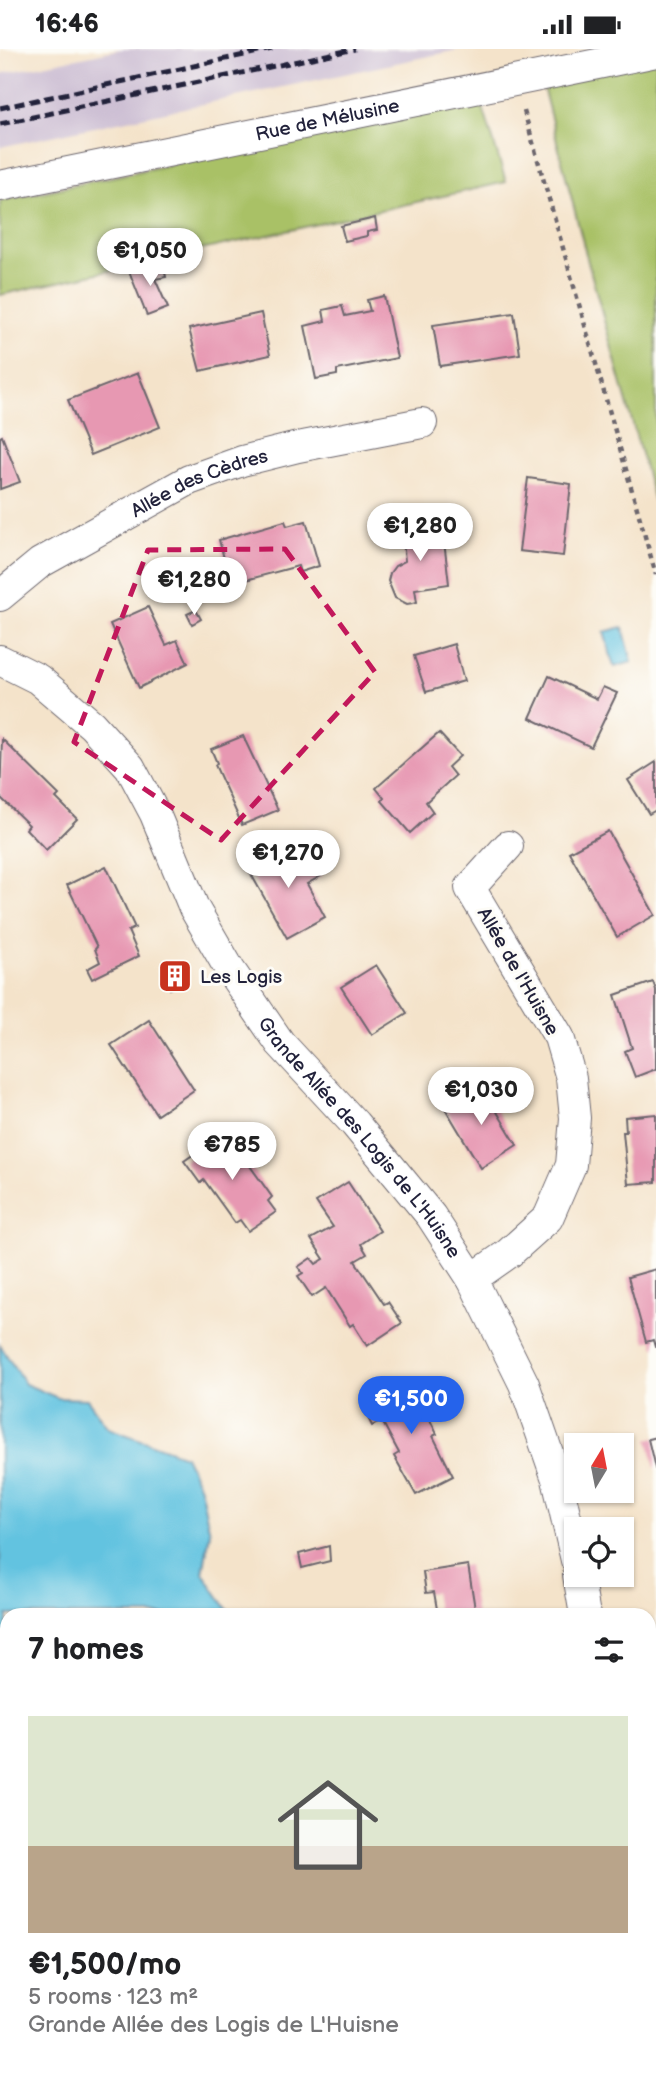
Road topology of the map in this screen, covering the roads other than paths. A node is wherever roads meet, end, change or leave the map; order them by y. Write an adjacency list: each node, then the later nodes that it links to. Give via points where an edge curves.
1 (656, 52): 2 (street, Rue de Mélusine)
2 (0, 186)
3 (422, 423): 4 (street, Allée des Cèdres, via 298,447 189,480 40,563)
4 (0, 596)
5 (0, 660): 7 (street, Grande Allée des Logis de L'Huisne, via 38,679 92,725 130,767 194,908 230,970 280,1043 355,1123 431,1216)
6 (508, 846): 7 (street, Allée de l'Huisne, via 470,888 559,1037 571,1078 575,1118 571,1165 548,1218)
7 (472, 1279): 8 (street, Grande Allée des Logis de L'Huisne, via 524,1384)
8 (565, 1517)
9 (580, 1587): 10 (street)
10 (584, 1608)

